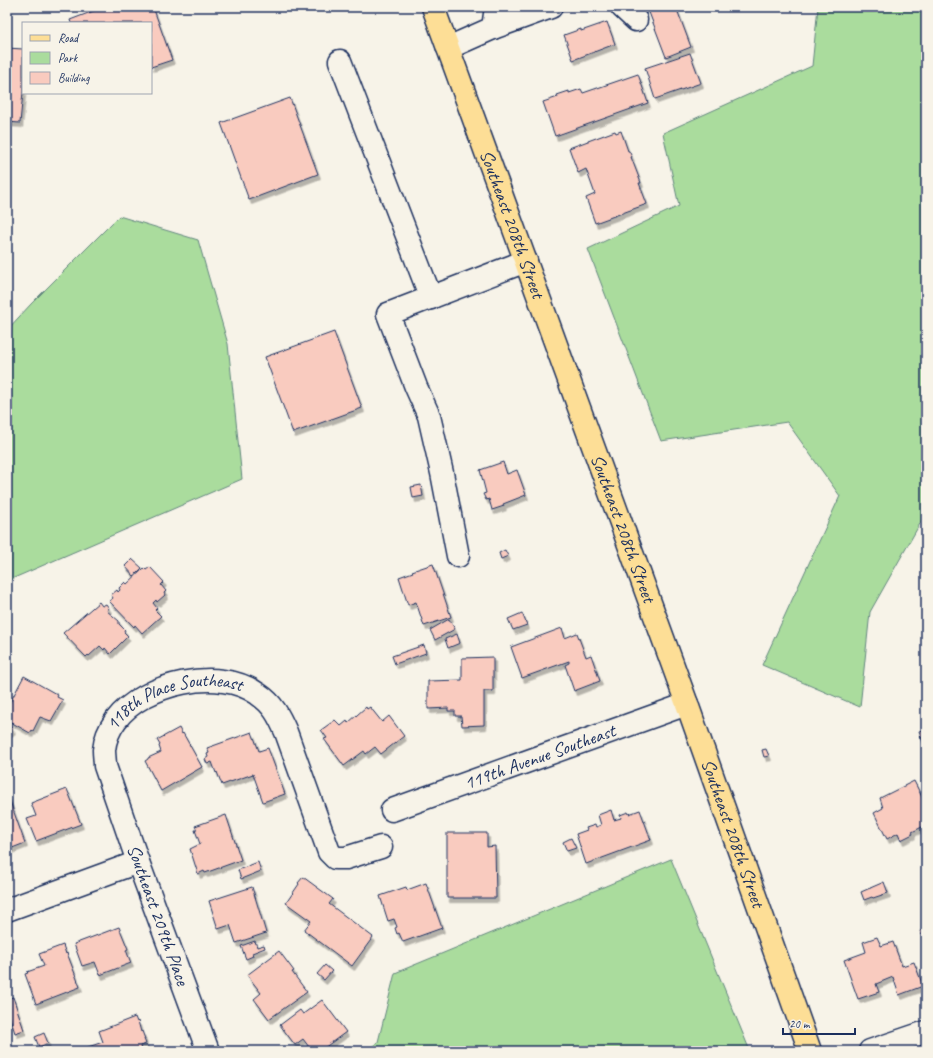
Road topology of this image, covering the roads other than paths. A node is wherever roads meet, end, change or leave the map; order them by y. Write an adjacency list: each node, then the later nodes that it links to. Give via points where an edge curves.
1 (433, 7): 4 (main road, Southeast 208th Street)
2 (551, 7): 3 (street)
3 (494, 17): 4 (street)
4 (448, 48): 6 (main road, Southeast 208th Street)
5 (340, 61): 7 (street)
6 (526, 261): 7 (street); 9 (main road, Southeast 208th Street)
7 (431, 298): 8 (street, via 388,314 430,416)
8 (458, 556)
9 (687, 704): 11 (street, 119th Avenue Southeast); 17 (main road, Southeast 208th Street)
10 (110, 778): 12 (street, 118th Place Southeast, via 105,766 104,750 108,735 123,712 147,695 163,688 192,681 222,680 245,686 257,693 280,717 329,852 335,858 346,858); 13 (street, Southeast 209th Place)
11 (392, 810)
12 (381, 847)
13 (138, 862): 14 (street); 16 (street, Southeast 209th Place)
14 (7, 910)
15 (926, 1032): 18 (street)
16 (208, 1051)
17 (810, 1051)
18 (870, 1051)

